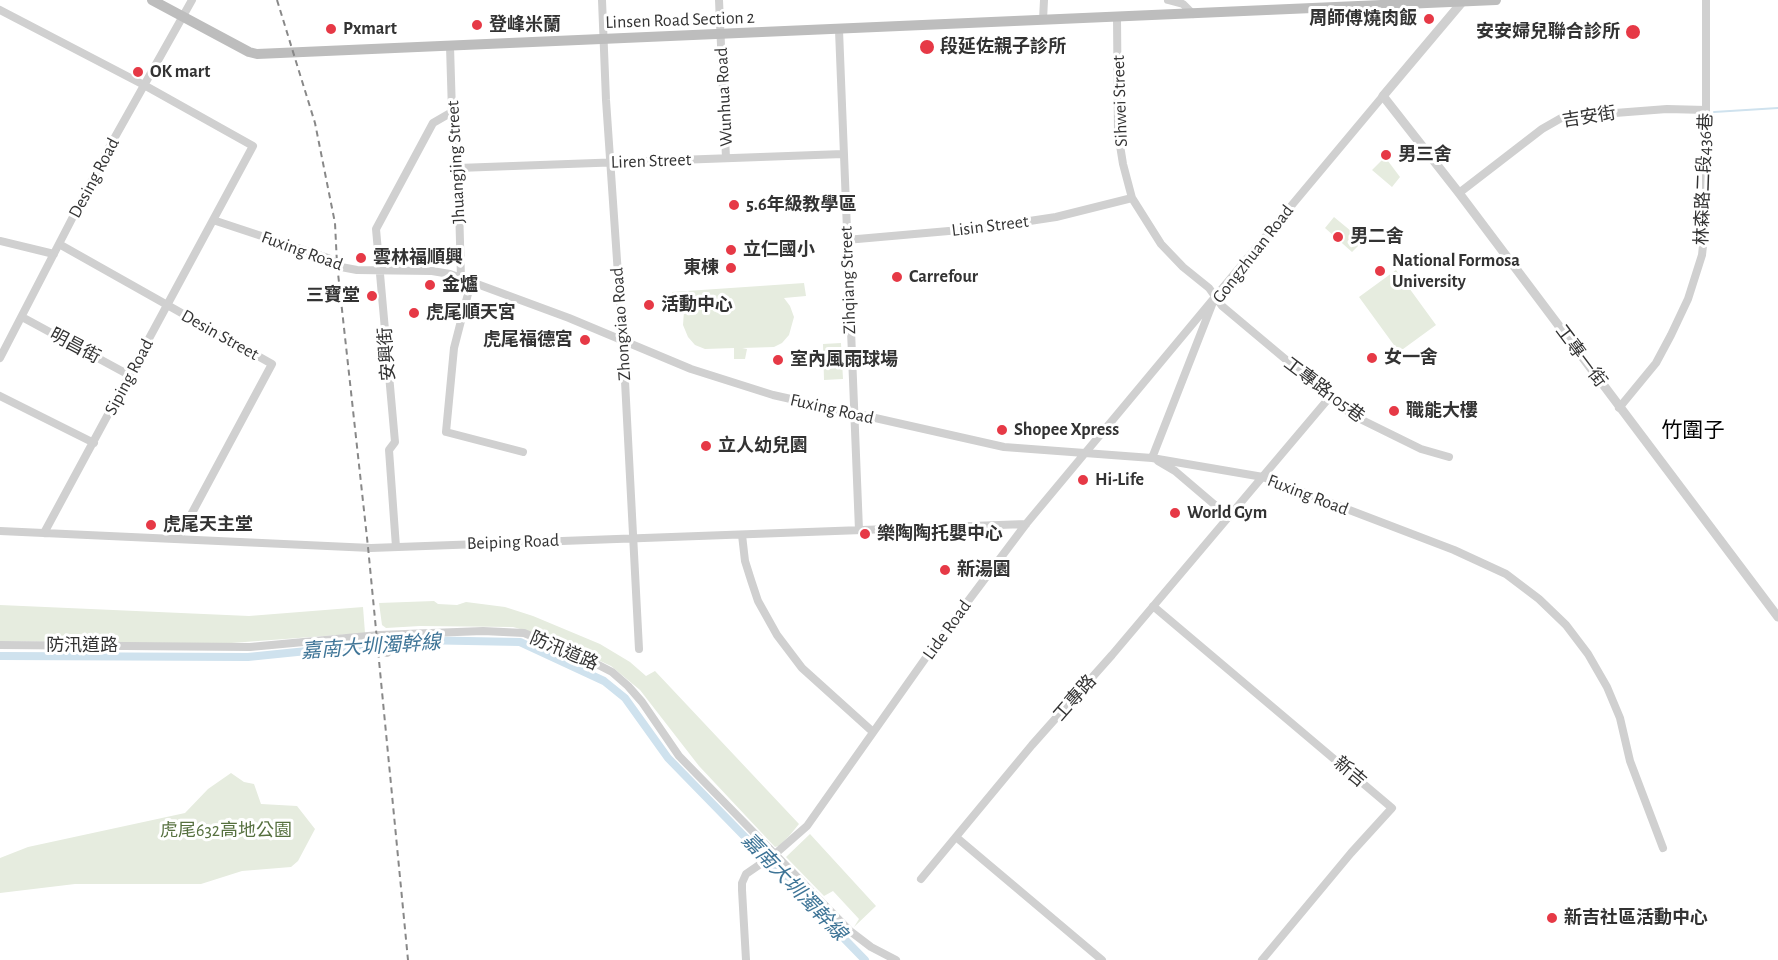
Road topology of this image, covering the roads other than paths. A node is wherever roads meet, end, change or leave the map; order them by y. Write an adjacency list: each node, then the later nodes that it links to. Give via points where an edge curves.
1 (6, 0): 12 (street)
2 (152, 0): 14 (main road, Linsen Road Section 2)
3 (192, 0): 14 (street, Desing Road)
4 (602, 0): 19 (street, Zhongxiao Road)
5 (719, 0): 18 (street, Wunhua Road)
6 (1044, 0): 16 (street)
7 (1168, 0): 13 (street, via 1183,4)
8 (1496, 0): 10 (main road, Linsen Road Section 2)
9 (1706, 0): 23 (street, 林森路二段436巷)
10 (1464, 1): 11 (main road, Linsen Road Section 2); 22 (street, Gongzhuan Road)
11 (1318, 4): 13 (main road, Linsen Road Section 2)
12 (0, 10): 21 (street)
13 (1193, 14): 15 (main road, Linsen Road Section 2)
14 (183, 16): 20 (main road, Linsen Road Section 2, via 257,54); 21 (street, Desing Road)
15 (1117, 16): 16 (main road, Linsen Road Section 2); 30 (street, Sihwei Street, via 1118,134)
16 (1043, 20): 17 (main road, Linsen Road Section 2)
17 (838, 30): 18 (main road, Linsen Road Section 2); 25 (street, Zihqiang Street)
18 (721, 34): 19 (main road, Linsen Road Section 2); 26 (street, Wunhua Road)
19 (603, 39): 20 (main road, Linsen Road Section 2); 27 (street, Zhongxiao Road)
20 (450, 46): 24 (street, Jhuangjing Street)
21 (144, 85): 31 (street, via 253,146); 34 (street, Desing Road)
22 (1383, 96): 29 (street, 工專一街); 39 (street, Gongzhuan Road)
23 (1706, 110): 29 (street, 吉安街, via 1563,117); 47 (street, 林森路二段436巷, via 1702,255 1688,299 1666,345)
24 (452, 112): 28 (street, Jhuangjing Street); 36 (street, 安興街, via 433,123 376,230)
25 (843, 154): 26 (street, Liren Street); 32 (street, Zihqiang Street)
26 (726, 159): 27 (street, Liren Street)
27 (610, 162): 28 (street, Liren Street); 42 (street, Zhongxiao Road)
28 (458, 168): 37 (street, Jhuangjing Street)
29 (1459, 193): 47 (street, 工專一街)
30 (1132, 198): 32 (street, Lisin Street, via 1056,217 983,228); 39 (street, Sihwei Street, via 1161,244)
31 (213, 220): 36 (street, Fuxing Road, via 328,258 341,267); 40 (street, Siping Road)
32 (846, 240): 48 (street, Zihqiang Street)
33 (0, 241): 35 (street)
34 (59, 244): 35 (street, Desing Road); 40 (street, Desin Street)
35 (54, 254): 41 (street, Desing Road)
36 (381, 270): 37 (street, Fuxing Road, via 432,271); 63 (street, 安興街, via 395,442 389,450)
37 (461, 279): 38 (street, Fuxing Road)
38 (471, 282): 42 (street, Fuxing Road); 50 (street, via 454,348 446,432)
39 (1215, 297): 46 (street, 工專路105巷); 51 (street, Lide Road); 52 (street, Gongzhuan Road)
40 (167, 305): 44 (street, Siping Road); 62 (street, Desin Street, via 272,364)
41 (22, 317): 43 (street, Desing Road); 44 (street, 明昌街)
42 (622, 340): 48 (street, Fuxing Road, via 700,372); 61 (street, Zhongxiao Road)
43 (0, 358)
44 (129, 375): 49 (street, Siping Road)
45 (0, 396): 49 (street)
46 (1329, 398): 53 (street, 工專路105巷, via 1352,416 1394,437); 54 (street, 工專路)
47 (1619, 408): 65 (street, 工專一街)
48 (854, 414): 51 (street, Fuxing Road, via 1004,447); 57 (street, Zihqiang Street)
49 (94, 443): 59 (street, Siping Road)
50 (523, 452)
51 (1083, 453): 52 (street, Fuxing Road); 56 (street, Lide Road)
52 (1152, 458): 54 (street, Fuxing Road); 55 (street, via 1175,471)
53 (1449, 458)
54 (1263, 477): 55 (street, 工專路); 72 (street, Fuxing Road, via 1454,550 1506,574 1566,625 1588,654 1620,718 1630,761)
55 (1229, 517): 64 (street, 工專路)
56 (1026, 524): 57 (street, Beiping Road); 70 (street, Lide Road)
57 (859, 530): 60 (street, Beiping Road)
58 (0, 531): 59 (street, Beiping Road)
59 (44, 533): 62 (street, Beiping Road)
60 (742, 535): 61 (street, Beiping Road); 70 (street, via 758,601 777,635 802,668)
61 (633, 538): 63 (street, Beiping Road); 68 (street, Zhongxiao Road)
62 (178, 539): 63 (street, Beiping Road)
63 (396, 547)
64 (1153, 606): 71 (street, 工專路); 78 (street, 新吉, via 1392,808)
65 (1778, 617)
66 (385, 635): 67 (street, 防汛道路, via 250,647); 69 (street); 73 (street, 防汛道路, via 524,633 612,672 642,702 679,756)
67 (0, 645)
68 (639, 649)
69 (387, 653)
70 (873, 732): 73 (street, Lide Road, via 807,826)
71 (956, 837): 74 (street, 工專路); 77 (street)
72 (1663, 848)
73 (774, 855): 75 (street, Lide Road, via 747,874 742,883); 76 (street, 防汛道路, via 850,931)
74 (921, 879)
75 (746, 960)
76 (896, 960)
77 (1102, 960)
78 (1262, 960)

